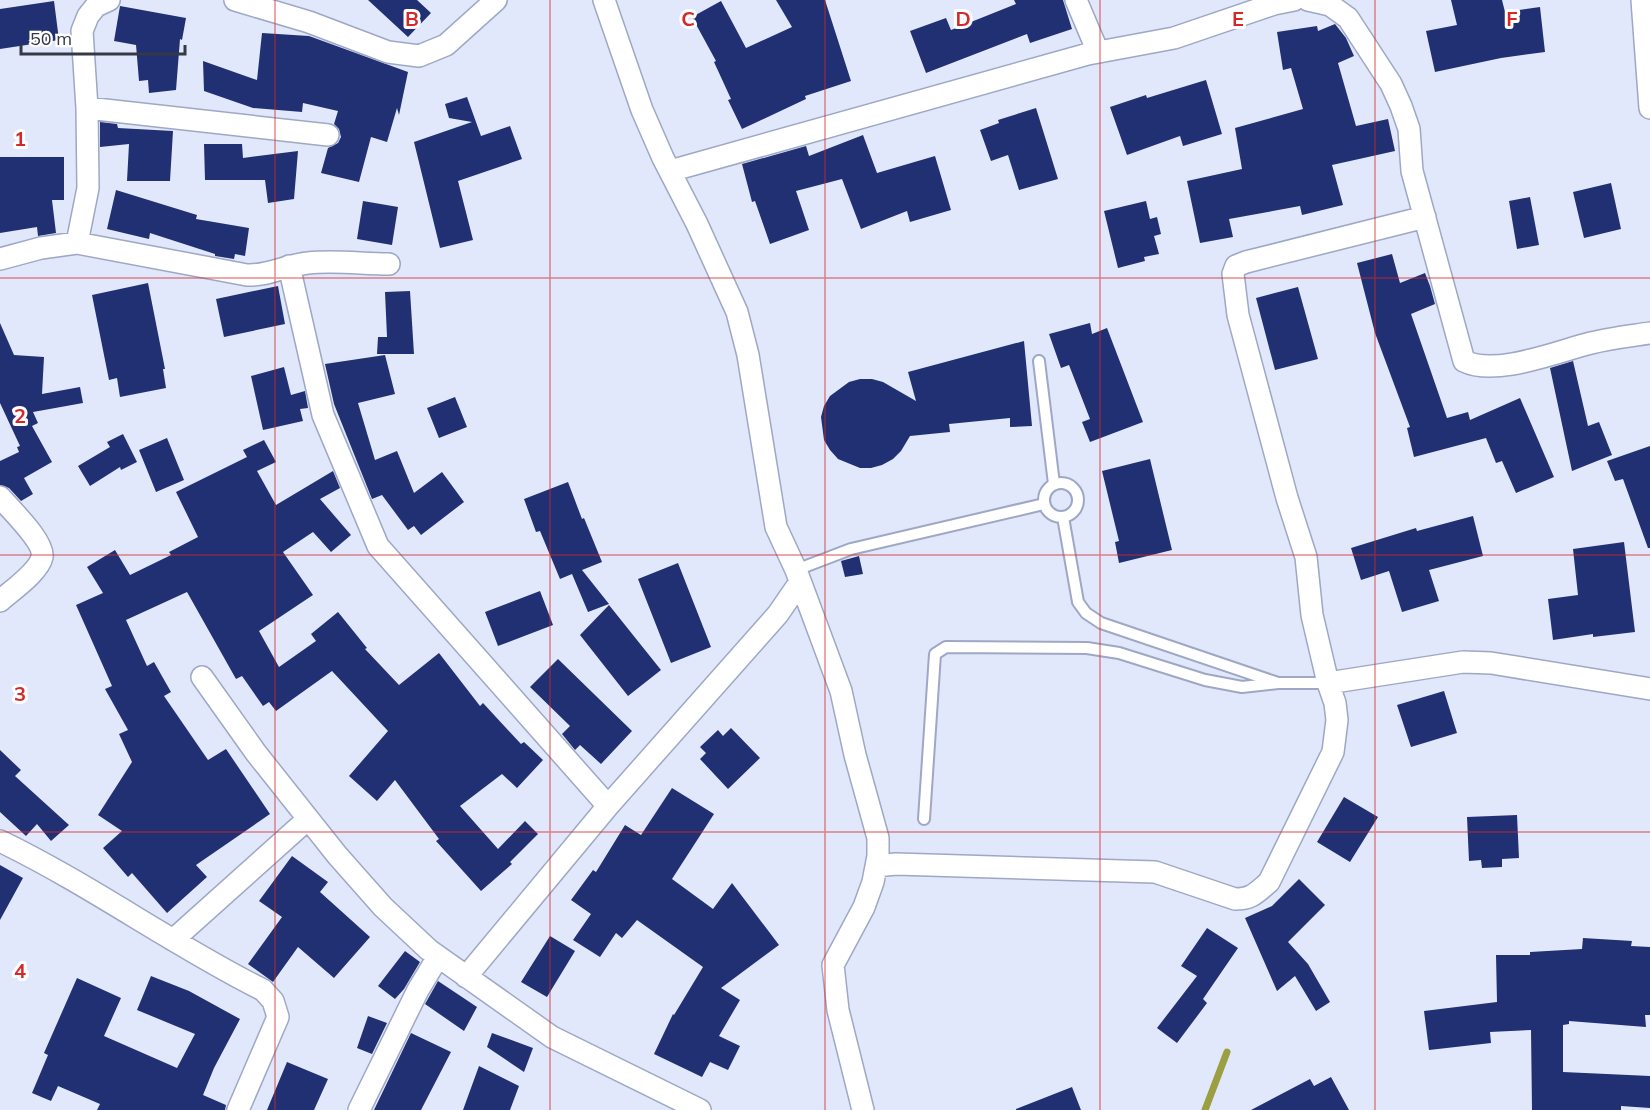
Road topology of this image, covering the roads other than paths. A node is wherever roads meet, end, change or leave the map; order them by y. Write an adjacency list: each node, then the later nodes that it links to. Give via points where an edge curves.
1 (109, 0): 10 (street, via 96,6 82,31)
2 (238, 0): 3 (street, via 388,52 419,56 446,45)
3 (496, 0)
4 (604, 0): 13 (street, via 642,110)
5 (1076, 0): 9 (street)
6 (1294, 0): 9 (street, via 1174,38)
7 (1308, 0): 14 (street, via 1330,5 1348,18 1391,84 1409,129 1412,171)
8 (1641, 0): 11 (street)
9 (1098, 52): 13 (street)
10 (87, 108): 12 (street); 15 (street, via 88,188)
11 (1650, 108)
12 (328, 135)
13 (670, 171): 25 (street, via 737,312 748,355 776,527)
14 (1425, 217): 19 (street, via 1464,361 1513,364 1591,343); 29 (street, via 1246,262 1236,266 1233,274 1238,315 1306,557 1312,615)
15 (76, 243): 16 (street); 18 (street, via 247,275 263,276)
16 (0, 259)
17 (389, 264): 18 (street, via 309,262)
18 (289, 266): 31 (street, via 323,415 378,546)
19 (1650, 333)
20 (1040, 361): 21 (lane)
21 (1054, 484): 23 (lane, via 1047,488); 24 (lane, via 1067,483 1077,492 1074,511)
22 (0, 497): 26 (street, via 35,537 42,557 38,566)
23 (1044, 504): 24 (lane, via 1050,514); 25 (lane, via 851,549)
24 (1063, 517): 28 (lane, via 1078,602 1086,613 1101,623)
25 (798, 576): 31 (street, via 778,614); 35 (street, via 841,691 878,838)
26 (0, 601)
27 (202, 677): 32 (street)
28 (1278, 683): 29 (lane); 33 (lane, via 1242,687 1087,648 946,647 935,654)
29 (1328, 683): 30 (street, via 1463,662 1491,663); 35 (street, via 1337,720 1333,752 1269,882 1247,899 1235,899 1155,872)
30 (1650, 689)
31 (608, 806): 38 (street)
32 (308, 819): 36 (street); 37 (street, via 383,907)
33 (924, 819)
34 (0, 841): 36 (street, via 45,863)
35 (876, 866): 42 (street, via 864,907 833,964 838,1010)
36 (173, 940): 39 (street, via 263,990 273,1001 278,1017)
37 (438, 957): 38 (street); 40 (street)
38 (466, 977): 41 (street, via 552,1037)
39 (238, 1110)
40 (359, 1110)
41 (701, 1110)
42 (863, 1110)

